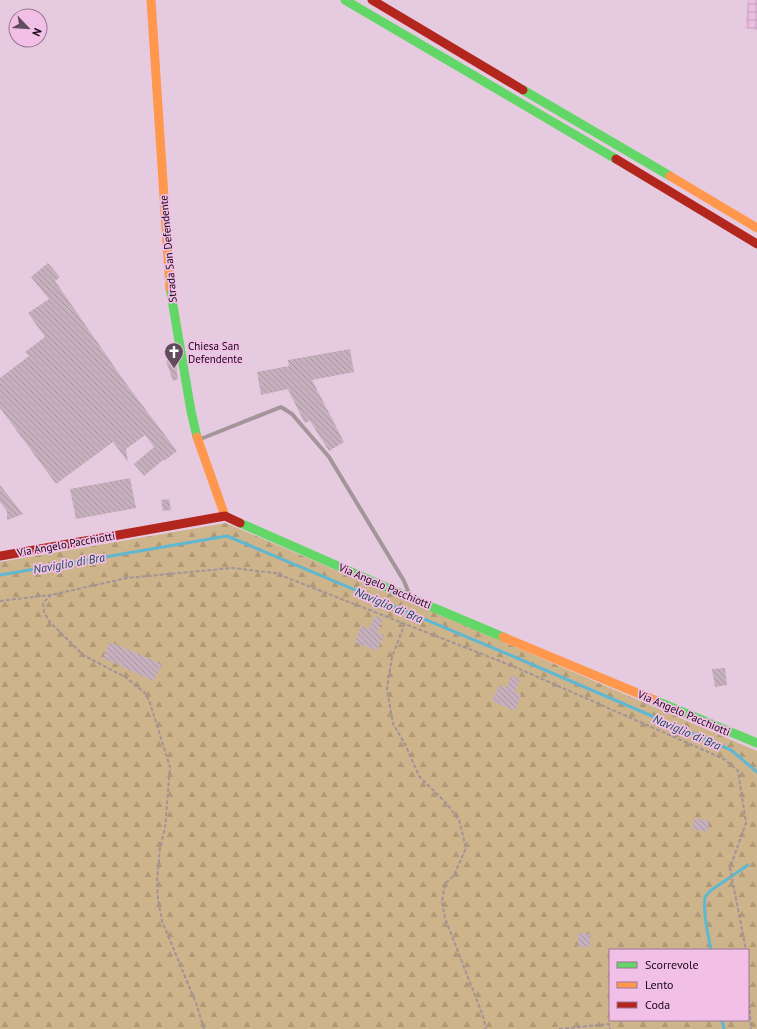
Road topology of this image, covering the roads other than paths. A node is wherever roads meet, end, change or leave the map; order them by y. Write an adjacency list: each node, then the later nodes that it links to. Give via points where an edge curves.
1 (151, 0): 6 (main road, Strada San Defendente, via 169,281)
2 (345, 0): 5 (main road)
3 (372, 0): 4 (main road)
4 (757, 228)
5 (757, 244)
6 (198, 440): 7 (main road, Strada San Defendente); 9 (lane, via 281,407 292,414 329,457 404,581)
7 (225, 516): 8 (main road, Via Angelo Pacchiotti); 9 (main road, Via Angelo Pacchiotti)
8 (0, 556)
9 (411, 598): 10 (main road, Via Angelo Pacchiotti)
10 (757, 743)

